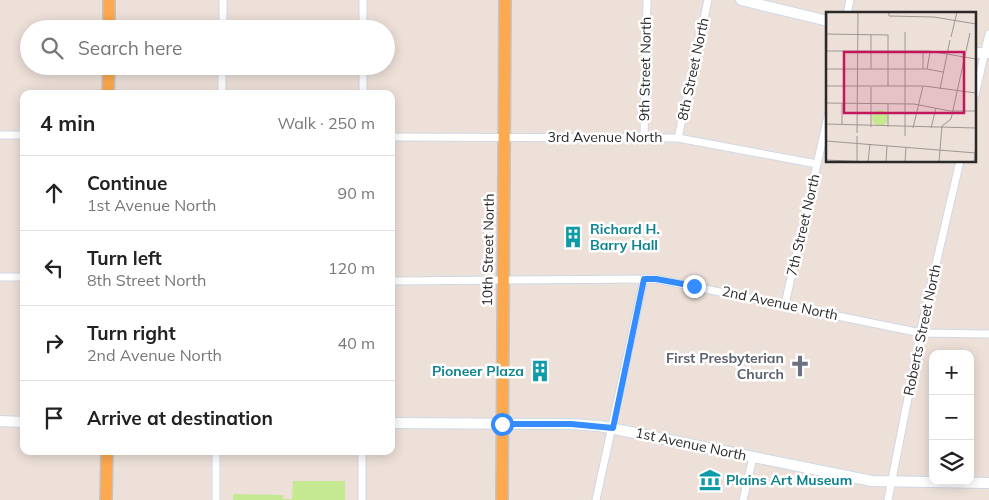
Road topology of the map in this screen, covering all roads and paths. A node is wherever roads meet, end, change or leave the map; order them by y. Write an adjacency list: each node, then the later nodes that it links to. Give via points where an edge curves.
1 (109, 0): 8 (main road)
2 (223, 0): 9 (street)
3 (363, 0): 10 (street)
4 (505, 0): 25 (main road, 10th Street North)
5 (646, 0): 26 (street, 9th Street North)
6 (708, 0): 27 (street, 8th Street North)
7 (741, 0): 11 (street)
8 (109, 20)
9 (223, 20)
10 (363, 20)
11 (826, 21)
12 (989, 34): 13 (street)
13 (983, 53): 20 (street)
14 (109, 75): 17 (main road)
15 (222, 75): 18 (street)
16 (363, 75): 19 (street)
17 (108, 90)
18 (222, 90)
19 (363, 90)
20 (976, 90)
21 (826, 125): 29 (street, 7th Street North)
22 (0, 135): 23 (street)
23 (20, 135)
24 (395, 137): 25 (street, 3rd Avenue North)
25 (504, 137): 26 (street, 3rd Avenue North); 34 (main road, 10th Street North)
26 (644, 137): 27 (street, 3rd Avenue North)
27 (678, 138): 29 (street, 3rd Avenue North)
28 (960, 162): 36 (street, Roberts Street North)
29 (817, 164): 35 (street, 7th Street North)
30 (0, 277): 31 (street)
31 (20, 277)
32 (644, 279): 34 (street, 2nd Avenue North); 35 (street, 2nd Avenue North); 42 (street)
33 (395, 281): 34 (street, 2nd Avenue North)
34 (502, 281): 41 (main road, 10th Street North)
35 (785, 304): 36 (street, 2nd Avenue North)
36 (921, 333): 37 (street, 2nd Avenue North); 47 (street, Roberts Street North)
37 (989, 334)
38 (0, 422): 39 (street)
39 (20, 422)
40 (395, 423): 41 (street, 1st Avenue North)
41 (502, 424): 42 (street, 1st Avenue North); 52 (main road, 10th Street North)
42 (613, 428): 46 (street, 1st Avenue North); 53 (street)
43 (107, 455): 49 (main road)
44 (216, 455): 50 (street)
45 (362, 455): 51 (street)
46 (753, 457): 47 (street, 1st Avenue North); 54 (street)
47 (891, 482): 48 (street, 1st Avenue North); 55 (street, Roberts Street North)
48 (989, 483)
49 (106, 500)
50 (216, 500)
51 (362, 500)
52 (502, 500)
53 (596, 500)
54 (743, 500)
55 (888, 500)

